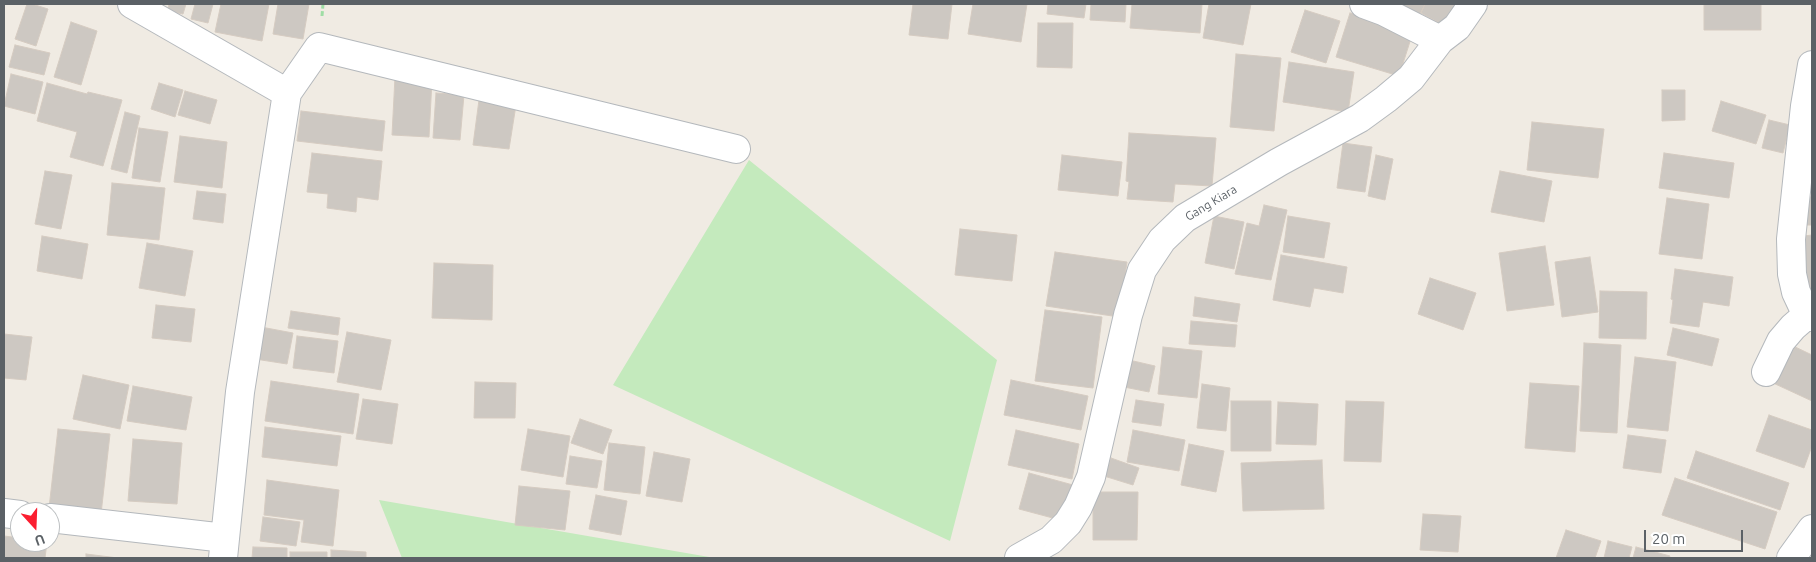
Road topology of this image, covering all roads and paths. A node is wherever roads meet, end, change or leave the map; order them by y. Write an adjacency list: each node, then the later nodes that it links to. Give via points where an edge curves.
1 (132, 4): 6 (street)
2 (1364, 4): 4 (street)
3 (1473, 4): 4 (street, Gang Kiara, via 1457,26)
4 (1440, 40): 13 (street, Gang Kiara, via 1411,78 1360,118 1185,218 1162,240 1142,270 1128,315 1091,477 1078,507 1051,540)
5 (1812, 65): 8 (street, via 1791,239 1796,292)
6 (287, 92): 7 (street, via 319,46); 12 (street, via 240,392)
7 (736, 149)
8 (1810, 316): 9 (street, via 1793,327 1781,341)
9 (1766, 372)
10 (60, 520): 12 (street)
11 (1812, 528): 14 (street)
12 (224, 548)
13 (1019, 558)
14 (1791, 558)

